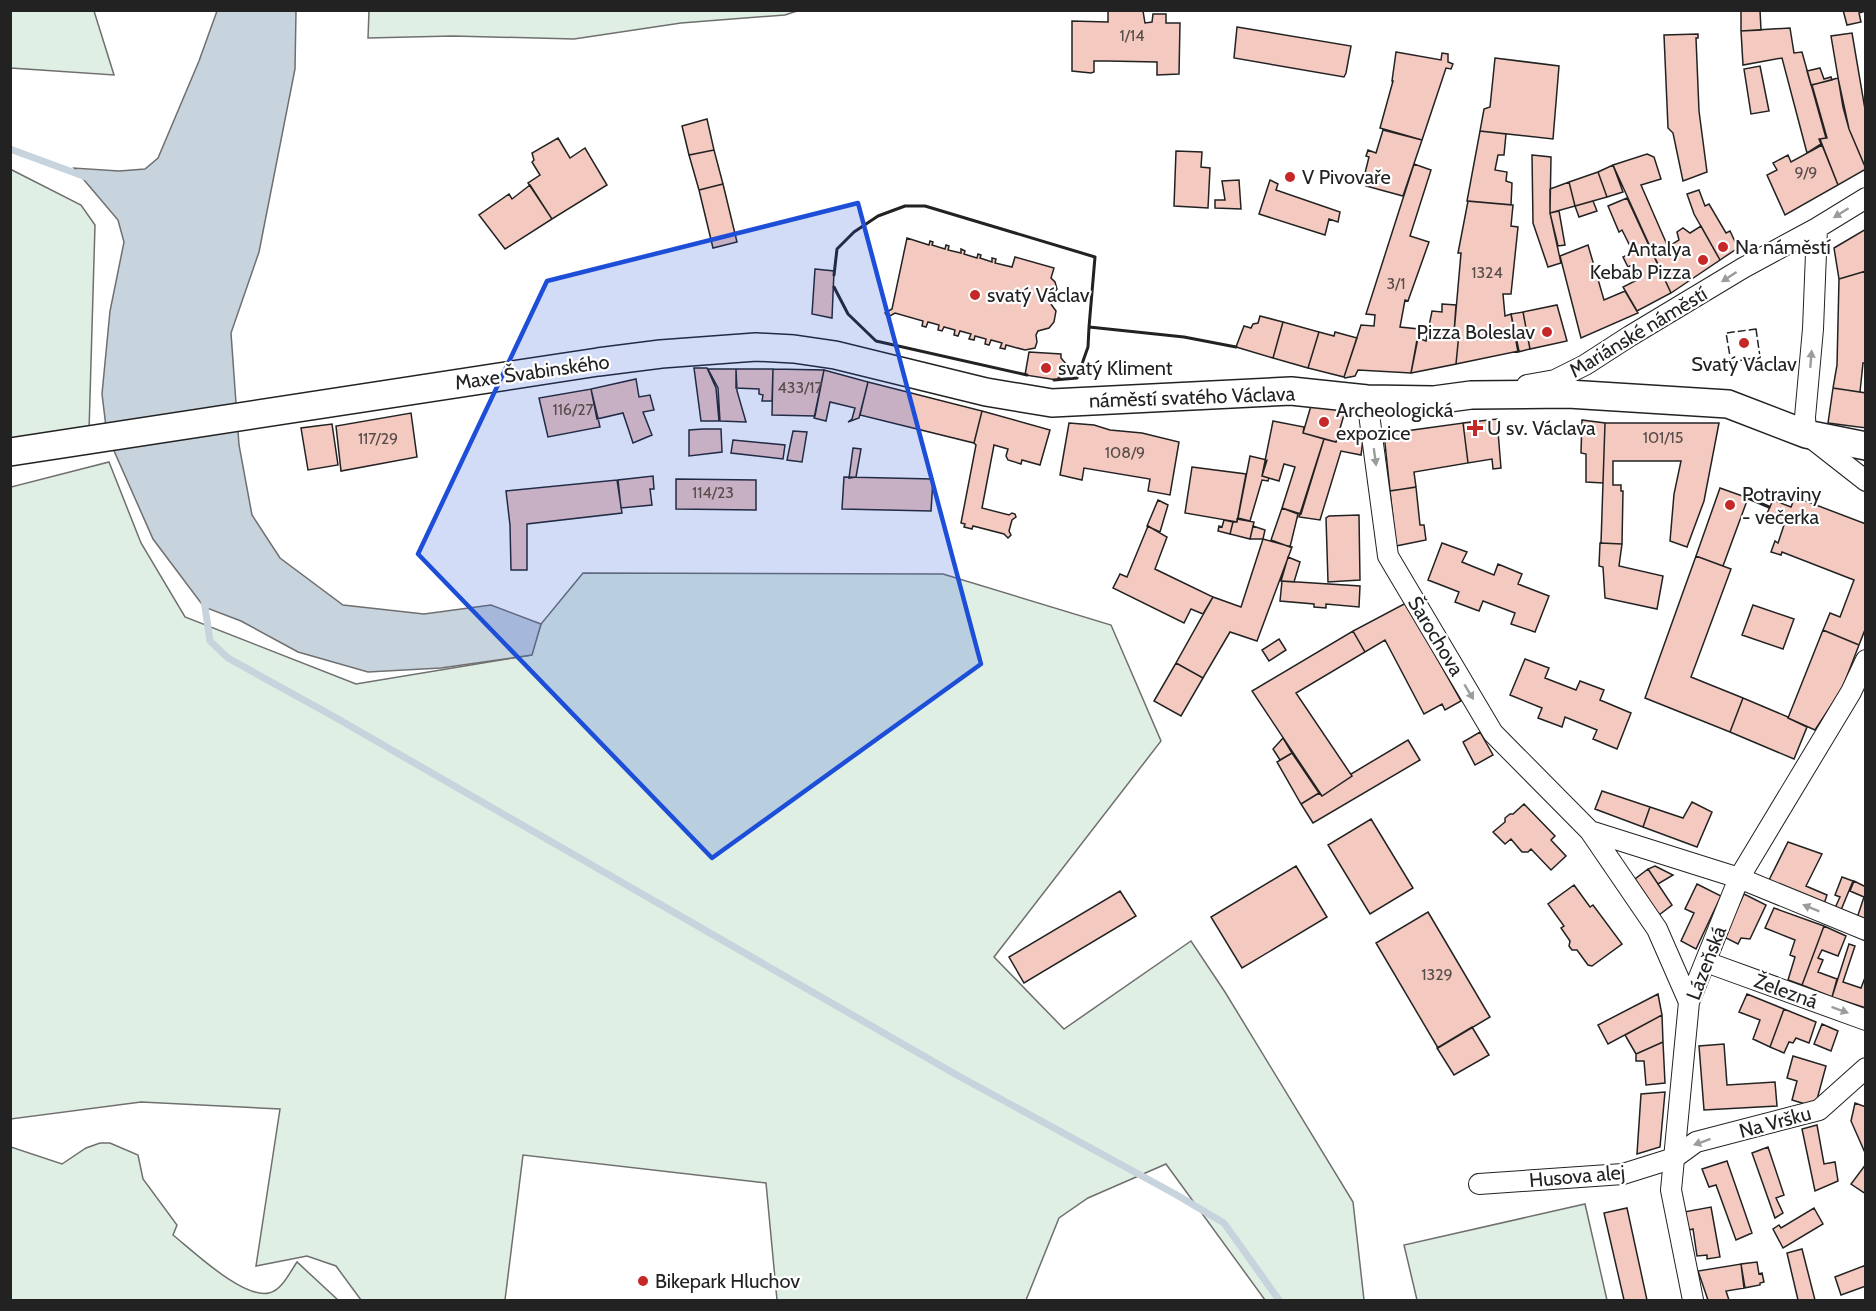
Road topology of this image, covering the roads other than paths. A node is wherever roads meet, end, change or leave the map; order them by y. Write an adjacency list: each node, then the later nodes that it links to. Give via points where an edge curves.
1 (1866, 198): 2 (street, Mariánské náměstí, one-way to 2)
2 (1817, 228): 3 (street, Mariánské náměstí, one-way to 3, via 1556,380); 6 (street, one-way to 2, via 1805,417)
3 (1471, 395): 4 (main road, via 1434,400); 6 (main road, Mariánské náměstí, via 1568,394 1728,404)
4 (1367, 399): 5 (main road, náměstí svatého Václava, via 1291,391); 11 (street, Šarochova, one-way to 11, via 1389,556 1493,733)
5 (1052, 403): 8 (main road, Maxe Švabinského, via 986,392 834,355 756,347 598,362)
6 (1816, 436): 7 (main road, Mariánské náměstí); 9 (street)
7 (1866, 446)
8 (10, 452)
9 (1866, 481)
10 (1866, 660): 12 (street, Lázeňská, via 1851,692)
11 (1590, 831): 12 (street, Šarochova); 15 (street, Šarochova, via 1657,928)
12 (1739, 878): 13 (street, Šarochova, one-way to 12); 14 (street, Lázeňská)
13 (1866, 930)
14 (1706, 962): 15 (street, Lázeňská); 16 (street, Železná, one-way to 16)
15 (1689, 1002): 18 (street, Lázeňská)
16 (1866, 1020)
17 (1866, 1068): 18 (street, Na Vršku, one-way to 18, via 1819,1110 1696,1142)
18 (1674, 1158): 19 (street, Husova alej, via 1623,1174); 20 (street, Lázeňská, via 1671,1191)
19 (1479, 1184)
20 (1693, 1300)

